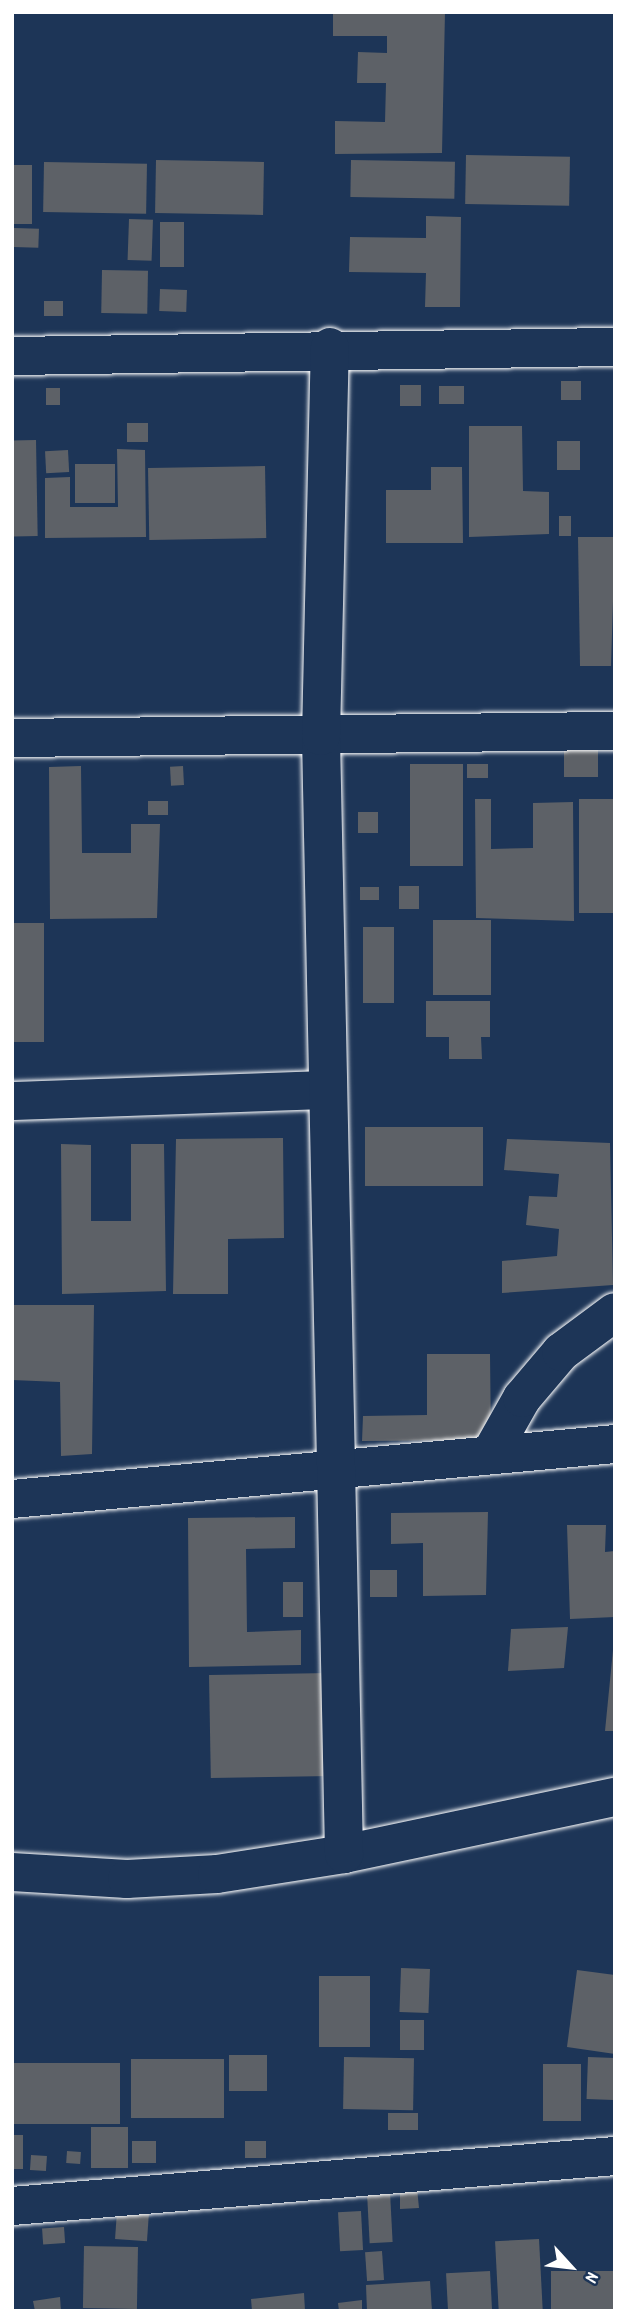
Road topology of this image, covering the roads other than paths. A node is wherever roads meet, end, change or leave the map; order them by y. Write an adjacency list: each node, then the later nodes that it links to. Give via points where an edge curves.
1 (615, 346): 2 (street)
2 (330, 347): 3 (street); 5 (street)
3 (12, 356)
4 (615, 731): 5 (street)
5 (321, 736): 6 (street); 7 (street)
6 (12, 738)
7 (327, 1090): 8 (street); 12 (street)
8 (12, 1101)
9 (615, 1312): 11 (street, via 561,1352 522,1398)
10 (615, 1444): 11 (street)
11 (492, 1451): 12 (street)
12 (334, 1467): 13 (street); 15 (street)
13 (12, 1499)
14 (615, 1797): 15 (street)
15 (344, 1854): 16 (street, via 153,1878)
16 (12, 1872)
17 (615, 2156): 18 (street)
18 (12, 2206)

